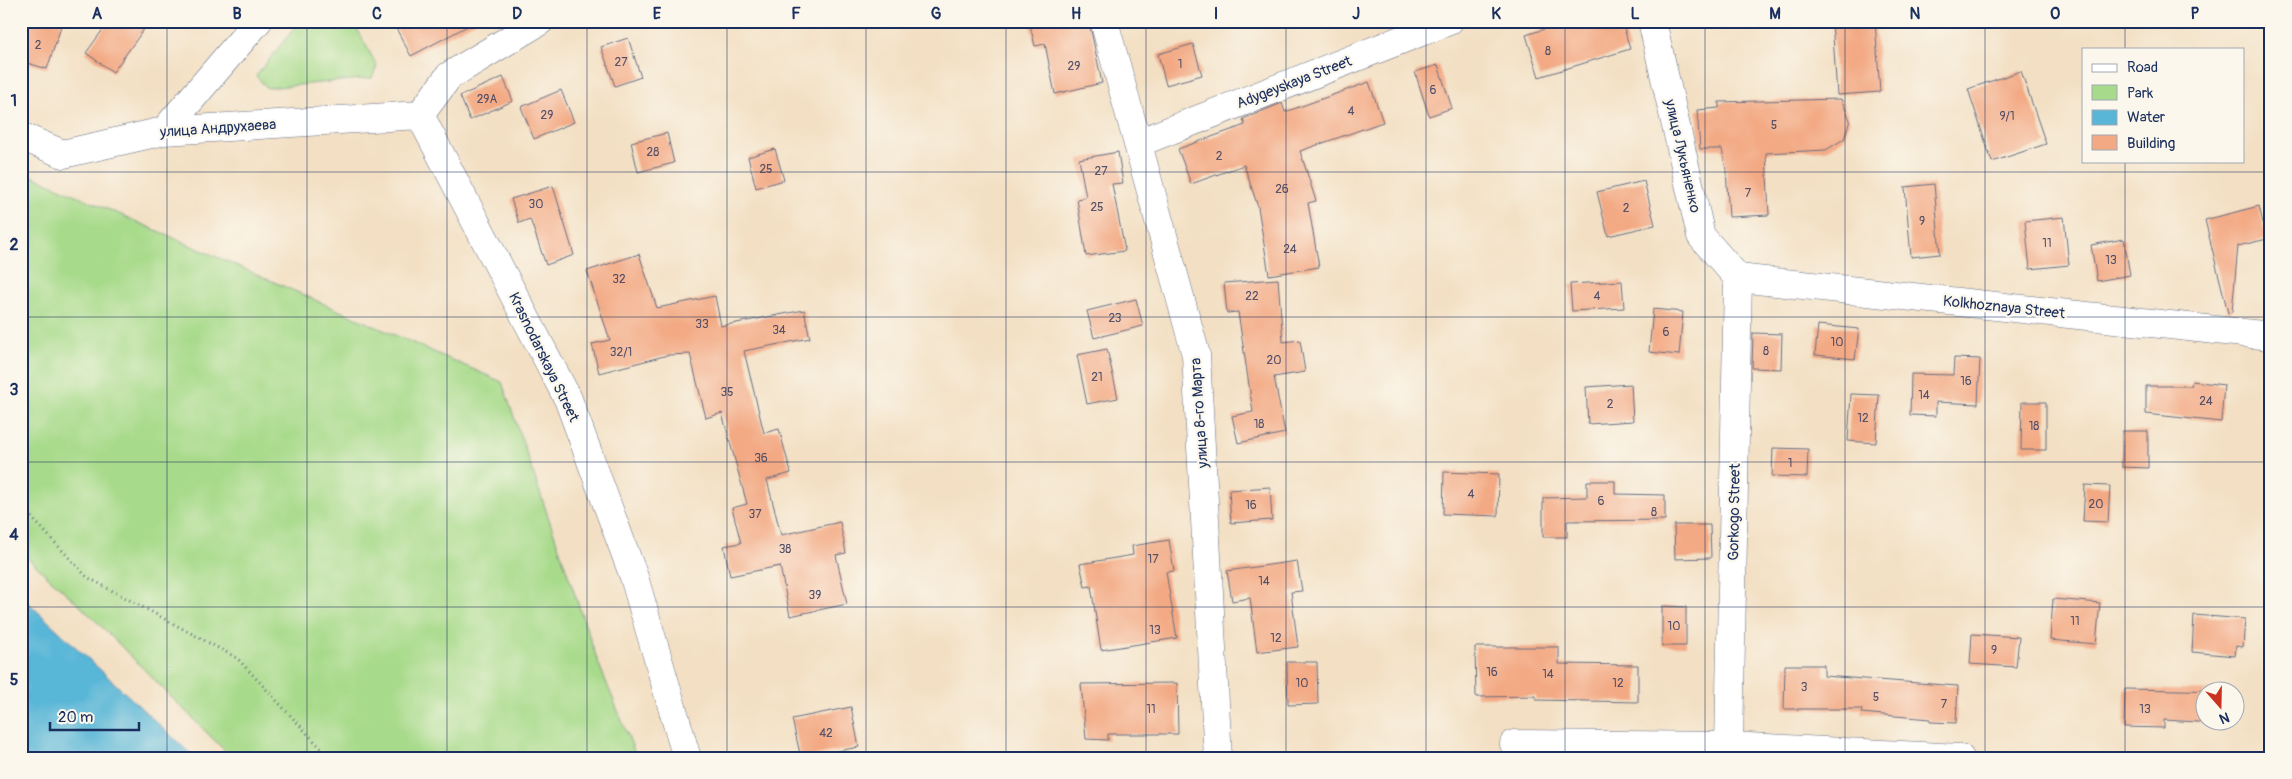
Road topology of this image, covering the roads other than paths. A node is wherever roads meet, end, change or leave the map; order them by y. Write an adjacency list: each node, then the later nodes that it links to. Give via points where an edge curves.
1 (258, 21): 7 (street)
2 (540, 21): 6 (street, via 449,76)
3 (1104, 21): 9 (street, улица 8-го Марта)
4 (1449, 21): 9 (street, Adygeyskaya Street)
5 (1652, 21): 10 (street, улица Лукьяненко, via 1700,236)
6 (420, 115): 7 (street, улица Андрухаева); 14 (street, Krasnodarskaya Street, via 568,399 634,578)
7 (164, 131): 8 (street, улица Андрухаева, via 63,154)
8 (21, 136)
9 (1138, 143): 15 (street, улица 8-го Марта, via 1196,355)
10 (1738, 278): 11 (street, Kolkhoznaya Street); 13 (street, Gorkogo Street)
11 (2271, 336)
12 (1514, 744): 13 (street)
13 (1729, 746): 16 (street)
14 (687, 758)
15 (1218, 758)
16 (1960, 758)

